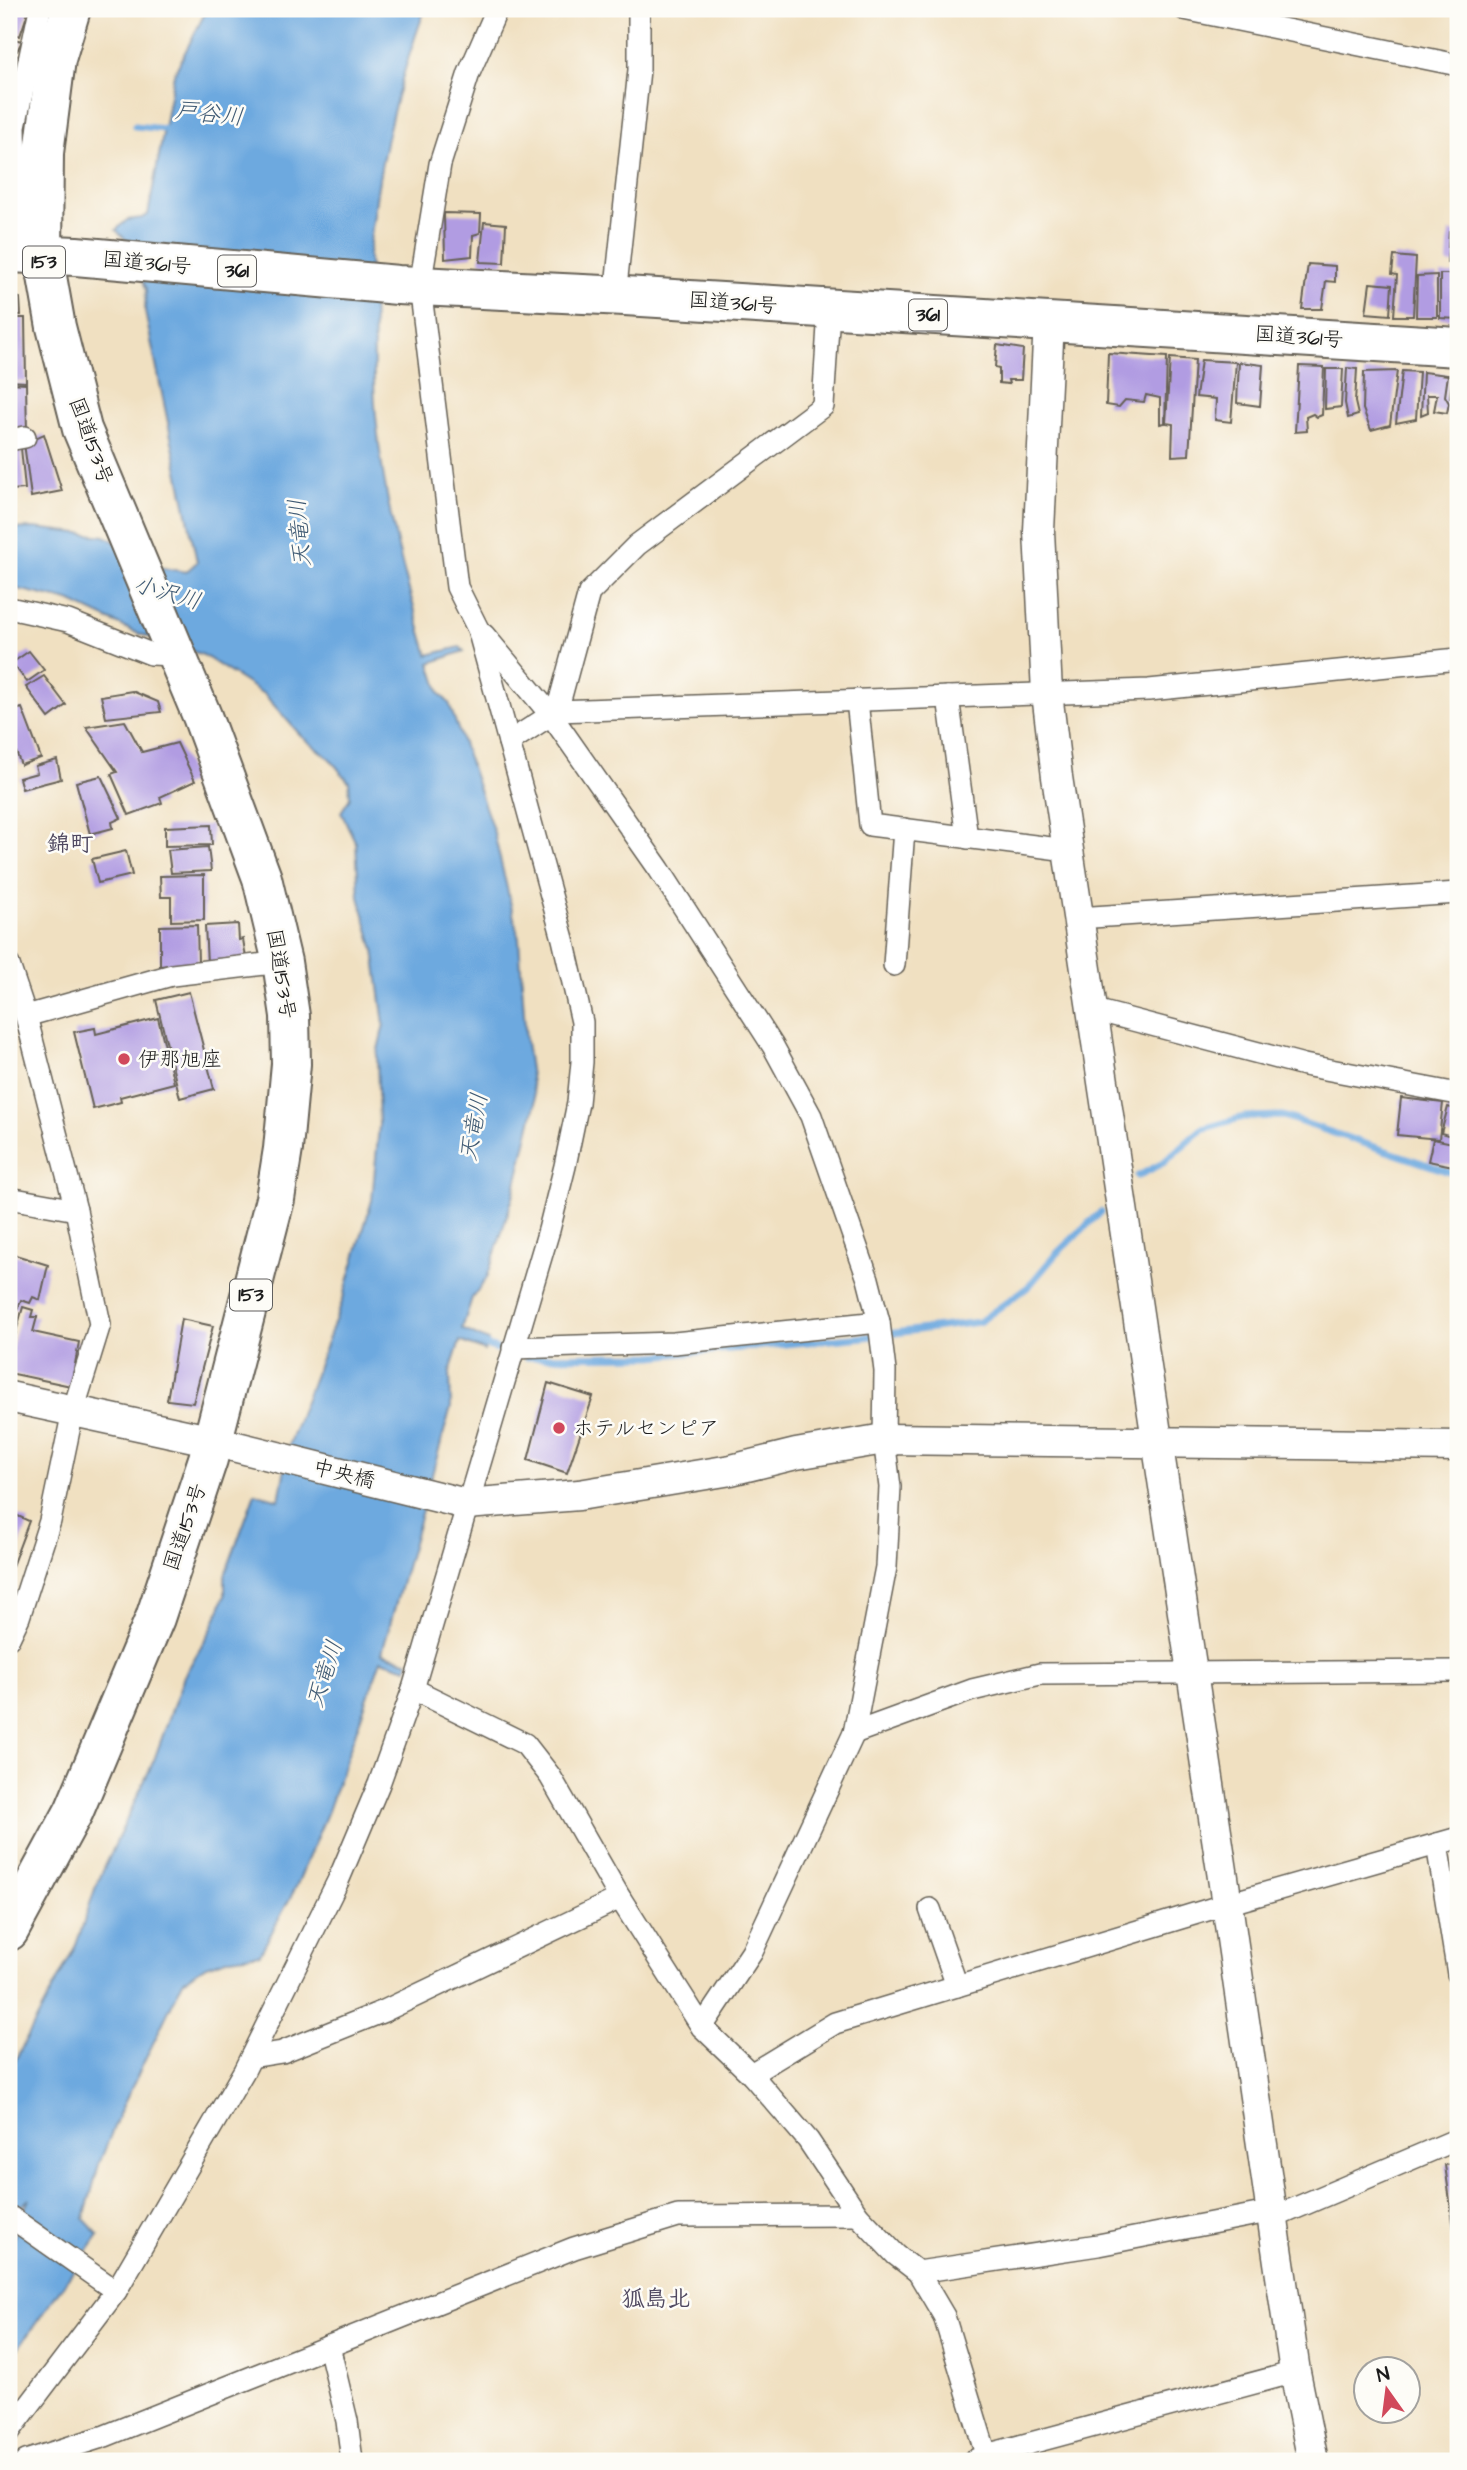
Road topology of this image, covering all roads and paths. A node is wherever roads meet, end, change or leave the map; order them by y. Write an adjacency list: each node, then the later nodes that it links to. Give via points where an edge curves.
1 (40, 9): 7 (street)
2 (71, 9): 8 (highway, 国道153号 / 153, via 56,59)
3 (497, 9): 9 (street, via 469,73 440,164)
4 (639, 9): 10 (street, via 639,70)
5 (1184, 9): 6 (street)
6 (1458, 65)
7 (12, 126): 8 (street)
8 (37, 254): 9 (highway, 国道361号 / 361); 16 (highway, 国道153号 / 153, via 82,429)
9 (409, 286): 10 (highway, 国道361号 / 361); 15 (street, via 457,587)
10 (615, 296): 11 (highway, 国道361号 / 361)
11 (829, 310): 12 (highway, 国道361号 / 361); 21 (street, via 823,406 637,545 589,593)
12 (1049, 320): 13 (highway, 国道361号 / 361); 18 (street, via 1039,531)
13 (1458, 346)
14 (9, 608): 16 (street, via 68,621 151,654)
15 (478, 629): 21 (street); 22 (street)
16 (171, 646): 28 (highway, 国道153号 / 153, via 262,878)
17 (1458, 659): 18 (street, via 1149,690)
18 (1047, 693): 19 (street); 25 (street)
19 (948, 697): 20 (street); 24 (street)
20 (857, 700): 21 (street); 23 (street, via 870,825)
21 (554, 713): 22 (street); 36 (street, via 773,1046 805,1105 868,1279)
22 (509, 742): 37 (street, via 582,1021 578,1103 565,1166)
23 (904, 829): 24 (street); 30 (street)
24 (967, 838): 25 (street)
25 (1067, 850): 27 (street)
26 (1458, 893): 27 (street)
27 (1077, 918): 31 (street)
28 (282, 962): 32 (street, via 172,975); 42 (highway, 国道153号 / 153, via 291,1064 283,1149)
29 (9, 965): 32 (street)
30 (894, 965)
31 (1091, 1009): 33 (street, via 1304,1065); 41 (street)
32 (26, 1016): 35 (street)
33 (1458, 1094)
34 (9, 1198): 35 (street)
35 (76, 1210): 39 (street, via 100,1324)
36 (878, 1322): 37 (street, via 674,1343); 40 (street, via 885,1371)
37 (513, 1348): 44 (street)
38 (9, 1397): 39 (street, 中央橋)
39 (73, 1411): 42 (street, 中央橋); 45 (street, via 50,1521)
40 (884, 1439): 41 (street, 中央橋); 44 (street, 中央橋, via 579,1495); 49 (street, via 890,1487 886,1567)
41 (1157, 1442): 43 (street, 中央橋); 47 (street)
42 (221, 1444): 44 (street, 中央橋); 55 (highway, 国道153号 / 153, via 74,1811)
43 (1458, 1446)
44 (462, 1503): 48 (street)
45 (9, 1638)
46 (1458, 1671): 47 (street)
47 (1192, 1673): 49 (street, via 1040,1674 972,1690); 53 (street)
48 (413, 1689): 52 (street, via 525,1744 550,1776); 59 (street, via 338,1881)
49 (855, 1733): 58 (street, via 752,1952)
50 (1458, 1838): 51 (street)
51 (1437, 1844): 53 (street); 56 (street)
52 (620, 1898): 58 (street); 59 (street, via 384,2011 282,2052)
53 (1227, 1904): 57 (street); 62 (street)
54 (930, 1909): 57 (street)
55 (9, 1931)
56 (1458, 1975)
57 (957, 1986): 60 (street, via 835,2023)
58 (702, 2027): 60 (street)
59 (251, 2057): 66 (street)
60 (751, 2074): 63 (street, via 808,2140)
61 (1458, 2139): 62 (street, via 1284,2213)
62 (1271, 2214): 65 (street); 68 (street)
63 (858, 2215): 65 (street, via 896,2256); 67 (street, via 678,2216 574,2248)
64 (9, 2216): 66 (street)
65 (918, 2272): 70 (street, via 944,2316)
66 (110, 2287): 69 (street)
67 (329, 2346): 71 (street, via 105,2435); 72 (street)
68 (1294, 2372): 70 (street); 73 (street)
69 (9, 2432)
70 (982, 2459)
71 (26, 2461)
72 (352, 2461)
73 (1313, 2461)

